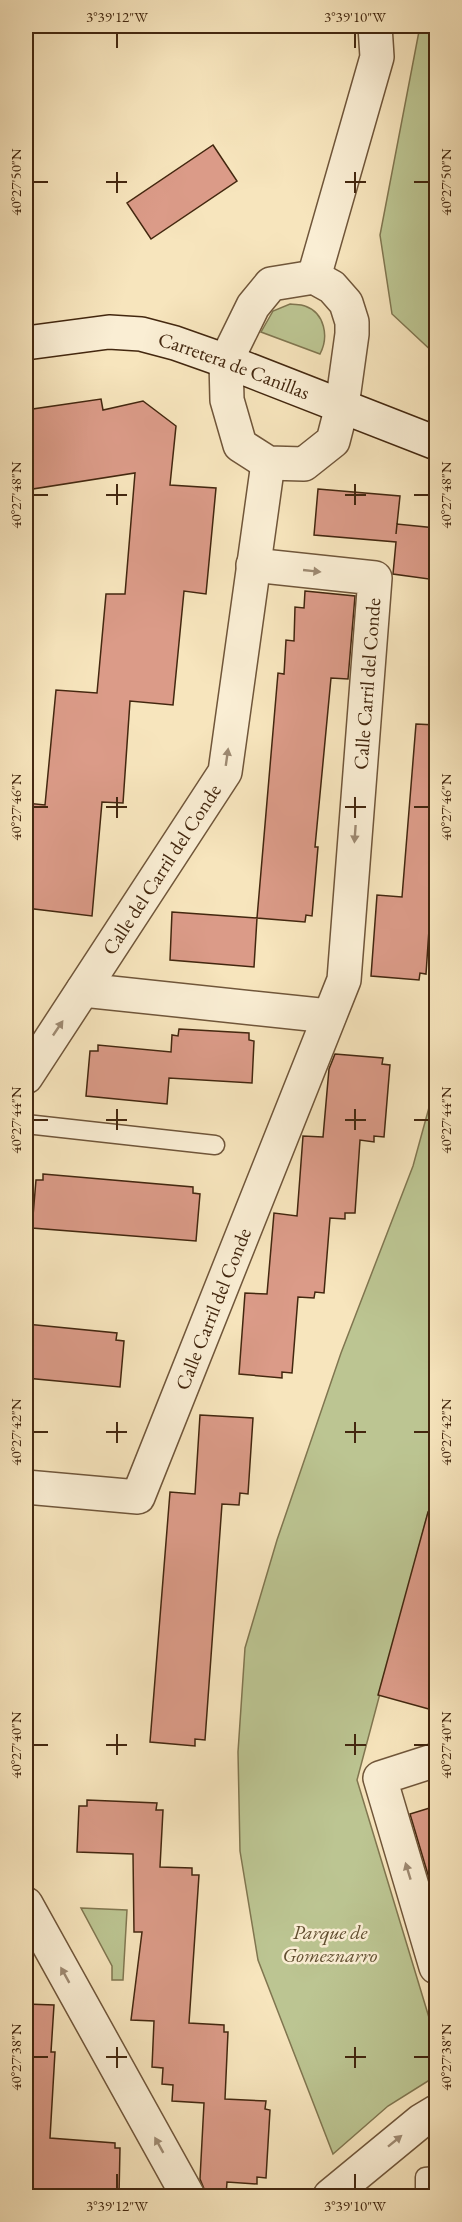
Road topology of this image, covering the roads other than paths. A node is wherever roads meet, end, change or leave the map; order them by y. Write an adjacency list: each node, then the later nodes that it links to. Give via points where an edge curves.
1 (375, 26): 2 (street, via 377,57)
2 (314, 277): 4 (street, via 271,284 252,306); 5 (street, via 332,287 346,303 352,322)
3 (26, 343): 4 (street, Carretera de Canillas, via 109,332 141,334)
4 (226, 362): 5 (street, Carretera de Canillas); 7 (street, via 227,400 240,445)
5 (342, 406): 6 (street, Carretera de Canillas); 7 (street, via 333,441 311,459 304,464)
6 (436, 443)
7 (268, 463): 8 (street, Calle del Carril del Conde)
8 (253, 565): 9 (street, Calle del Carril del Conde, one-way to 8, via 225,772); 10 (street, Calle Carril del Conde, one-way to 10, via 375,578 344,980)
9 (83, 990): 10 (street); 11 (street, Calle del Carril del Conde, one-way to 9)
10 (329, 1016): 14 (street, Calle Carril del Conde, via 138,1497)
11 (26, 1077)
12 (26, 1124): 13 (lane)
13 (215, 1145)
14 (26, 1487)
15 (436, 1760): 17 (street, one-way to 15, via 380,1778)
16 (26, 1904): 21 (street, one-way to 16)
17 (428, 1905): 18 (street)
18 (436, 1967)
19 (436, 2112): 22 (street, one-way to 19)
20 (436, 2176): 23 (lane, via 425,2176)
21 (188, 2196)
22 (330, 2196)
23 (425, 2196)

